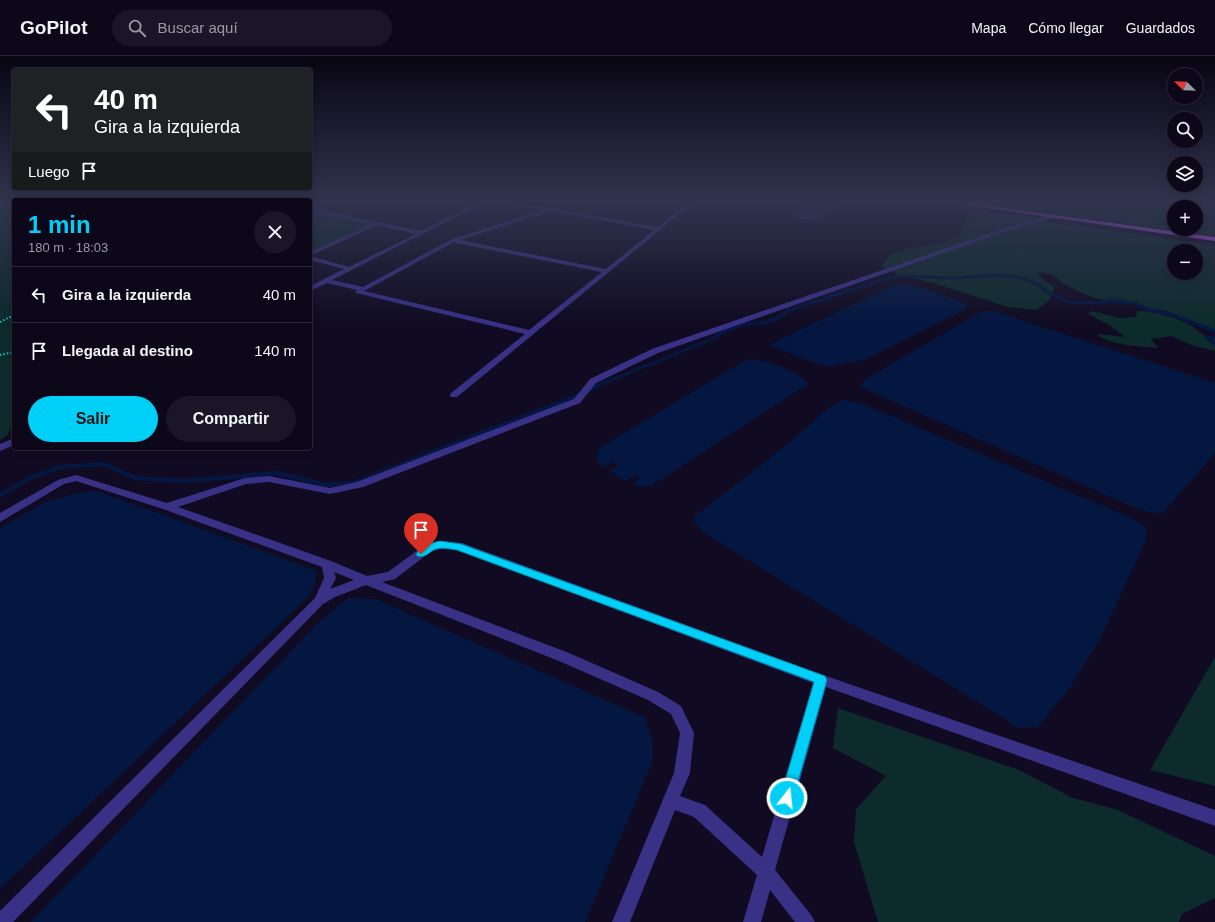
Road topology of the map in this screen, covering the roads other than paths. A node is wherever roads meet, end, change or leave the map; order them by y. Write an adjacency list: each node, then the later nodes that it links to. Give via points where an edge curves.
1 (335, 242): 7 (street)
2 (402, 242): 9 (street)
3 (450, 242): 13 (street)
4 (466, 242): 10 (street)
5 (643, 242): 10 (street)
6 (968, 242): 18 (street, via 655,351 593,381 577,401 359,485 330,491 269,479 245,481)
7 (312, 253)
8 (312, 259): 9 (street)
9 (350, 269): 11 (street)
10 (608, 271): 14 (street)
11 (326, 281): 12 (street); 13 (street)
12 (312, 288)
13 (363, 289): 14 (street, via 358,292)
14 (531, 333): 15 (street)
15 (454, 395)
16 (12, 442): 17 (street)
17 (0, 448)
18 (167, 506): 19 (street, via 76,478 61,482); 20 (street)
19 (0, 518)
20 (327, 564): 21 (street); 22 (street, via 330,578)
21 (366, 580): 22 (street); 23 (street, via 391,576 430,547 458,546); 24 (street, via 564,656 653,696 676,710 687,733 682,773)
22 (319, 601): 27 (street)
23 (821, 680): 25 (street); 26 (street)
24 (670, 801): 26 (street, via 699,811); 28 (street)
25 (1215, 818)
26 (766, 872): 29 (street); 30 (street)
27 (1, 922)
28 (621, 922)
29 (752, 922)
30 (806, 922)

